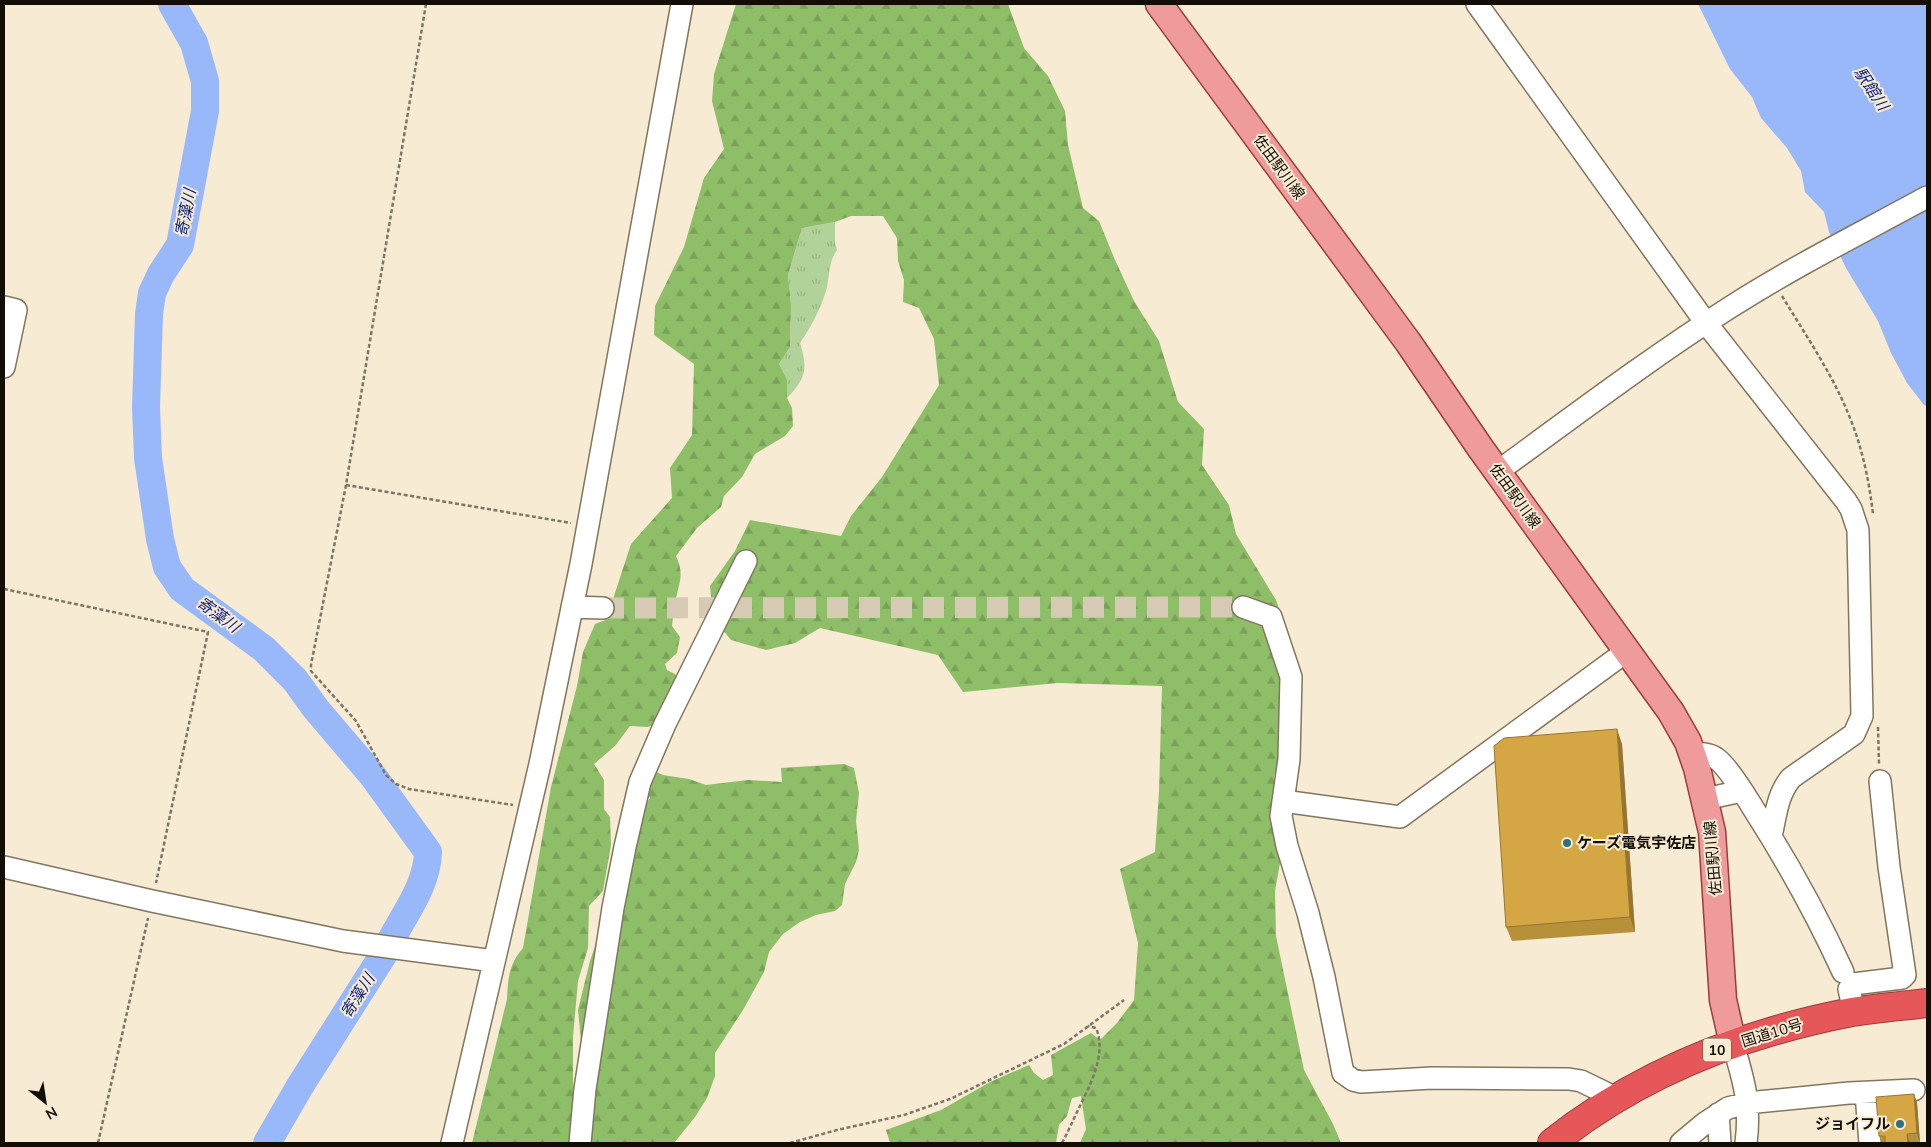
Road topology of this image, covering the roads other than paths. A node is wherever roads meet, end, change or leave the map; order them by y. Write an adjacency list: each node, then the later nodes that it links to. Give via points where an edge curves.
1 (682, 4): 10 (street)
2 (1159, 4): 8 (main road, 佐田駅川線, via 1408,342)
3 (1476, 4): 6 (street)
4 (1927, 197): 6 (street, via 1782,276)
5 (4, 307): 7 (street, via 16,310)
6 (1706, 323): 8 (street); 19 (street, via 1846,501 1858,530 1862,716 1854,734 1784,786)
7 (4, 367)
8 (1497, 472): 13 (main road, 佐田駅川線)
9 (746, 561): 32 (street, via 665,724 640,782 613,908 585,1089)
10 (572, 607): 12 (street); 21 (street)
11 (1243, 607): 18 (street, via 1271,617 1290,677 1289,759)
12 (603, 608)
13 (1626, 651): 14 (main road, 佐田駅川線, via 1671,712); 18 (street, via 1400,817)
14 (1692, 753): 16 (street, via 1710,755 1719,760); 17 (main road, 佐田駅川線)
15 (1880, 781): 24 (street, via 1905,975 1853,984 1849,989)
16 (1742, 790): 17 (street); 19 (street)
17 (1706, 800): 25 (main road, 佐田駅川線, via 1712,832 1724,1010)
18 (1283, 801): 28 (street, via 1281,816 1287,846 1317,949 1343,1073 1347,1077 1361,1082 1432,1078 1570,1079)
19 (1771, 836): 22 (street, via 1819,920)
20 (4, 867): 21 (street, via 343,941)
21 (494, 962): 31 (street)
22 (1843, 972)
23 (1915, 1004): 24 (highway, 国道10号 / 10)
24 (1854, 1012): 25 (highway, 国道10号 / 10, via 1802,1023)
25 (1733, 1044): 28 (highway, 国道10号 / 10, via 1665,1071); 29 (street)
26 (1914, 1090): 27 (street)
27 (1866, 1094): 29 (street); 37 (street)
28 (1616, 1098): 33 (highway, 国道10号 / 10)
29 (1748, 1103): 30 (street); 36 (street)
30 (1718, 1114): 34 (street); 35 (street)
31 (452, 1143)
32 (580, 1143)
33 (1552, 1143)
34 (1681, 1143)
35 (1720, 1143)
36 (1746, 1143)
37 (1870, 1143)

